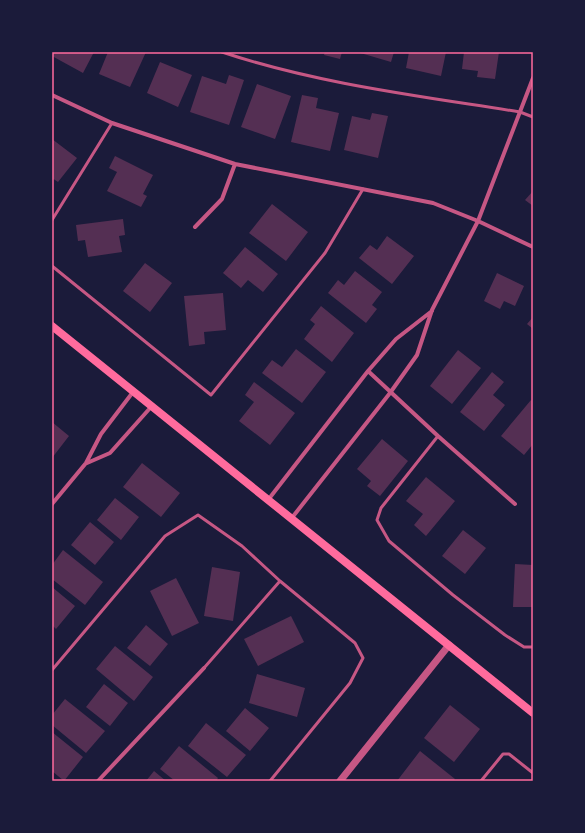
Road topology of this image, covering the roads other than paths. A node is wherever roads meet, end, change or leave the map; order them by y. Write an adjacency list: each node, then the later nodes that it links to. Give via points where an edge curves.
1 (222, 52): 4 (lane, via 307,76)
2 (533, 78): 4 (street)
3 (52, 95): 6 (street)
4 (520, 112): 5 (lane); 10 (street)
5 (533, 117)
6 (112, 123): 7 (street); 9 (lane)
7 (235, 164): 8 (street); 11 (street, via 222,199)
8 (363, 189): 10 (street, via 433,203); 13 (lane, via 325,253 211,395)
9 (52, 220)
10 (478, 221): 12 (street); 14 (street)
11 (195, 227)
12 (533, 247)
13 (52, 266)
14 (432, 310): 16 (street, via 396,339); 18 (street, via 417,355)
15 (52, 326): 17 (main road)
16 (368, 371): 18 (street); 22 (street)
17 (133, 392): 19 (main road); 21 (street, via 101,434)
18 (390, 393): 20 (street); 25 (street)
19 (151, 407): 21 (street, via 110,453); 22 (main road)
20 (438, 436): 24 (street); 28 (lane, via 381,508 377,520 389,541 453,594 505,635 524,647)
21 (86, 464): 23 (street)
22 (267, 501): 25 (main road)
23 (52, 504)
24 (515, 504)
25 (290, 519): 27 (main road)
26 (280, 581): 29 (lane); 30 (lane, via 242,546 198,515 165,536); 34 (lane, via 355,643 363,658 350,683)
27 (449, 645): 31 (main road); 35 (street)
28 (533, 647)
29 (204, 668): 33 (street)
30 (52, 670)
31 (533, 713)
32 (533, 773): 36 (lane, via 509,754 503,754)
33 (98, 781)
34 (270, 781)
35 (340, 781)
36 (481, 781)

